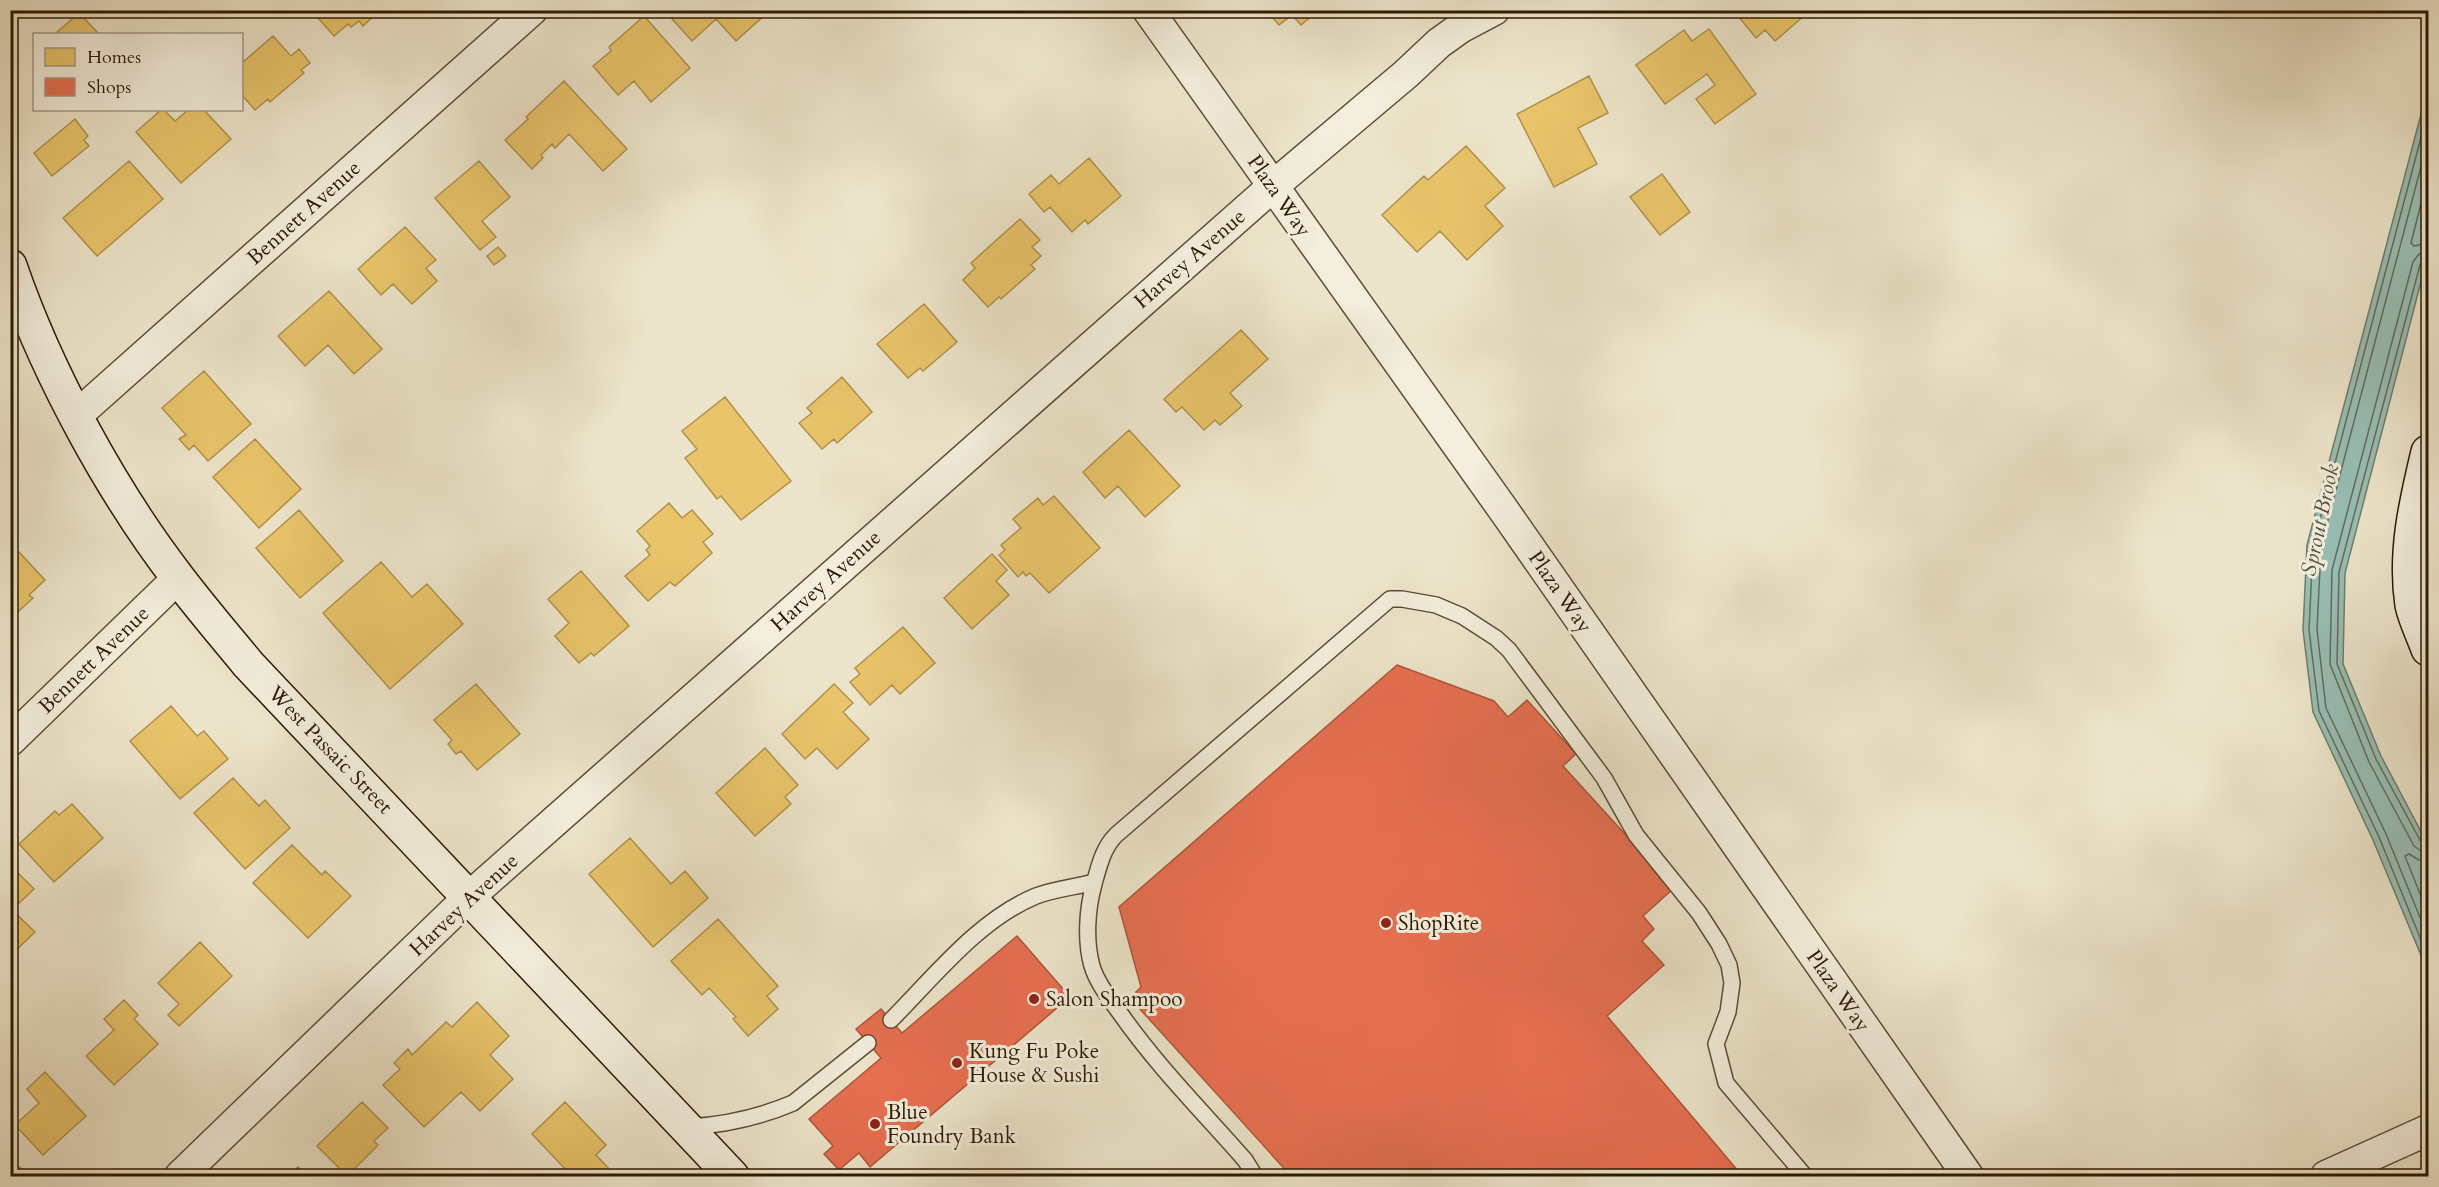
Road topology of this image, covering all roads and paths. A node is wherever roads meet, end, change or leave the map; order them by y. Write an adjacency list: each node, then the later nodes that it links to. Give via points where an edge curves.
1 (532, 10): 6 (street, Bennett Avenue)
2 (1148, 10): 4 (street, Plaza Way)
3 (1491, 11): 4 (street, Harvey Avenue, via 1439,42)
4 (1272, 187): 12 (street, Harvey Avenue); 21 (street, Plaza Way, via 1505,512)
5 (10, 266): 6 (main road, West Passaic Street)
6 (76, 416): 8 (main road, West Passaic Street, via 132,513)
7 (2428, 452): 9 (main road, via 2412,525 2409,571 2413,607)
8 (178, 578): 10 (street, Bennett Avenue); 12 (main road, West Passaic Street, via 248,664)
9 (2428, 649)
10 (10, 741)
11 (1094, 882): 13 (lane, via 1037,896 1008,912 975,936); 19 (lane, via 1089,943 1092,967 1107,995 1136,1036 1245,1160); 20 (lane, via 1116,835 1390,599 1436,605 1482,627 1509,650 1604,778 1636,835 1699,913 1729,965 1732,983 1728,1012 1716,1044 1726,1083)
12 (470, 897): 15 (main road, West Passaic Street); 18 (street, Harvey Avenue)
13 (891, 1020)
14 (868, 1043): 15 (lane, via 793,1103 714,1126)
15 (685, 1127): 17 (main road, West Passaic Street)
16 (2428, 1130): 22 (street)
17 (733, 1174)
18 (180, 1176)
19 (1254, 1176)
20 (1805, 1176)
21 (1968, 1176)
22 (2326, 1176)

